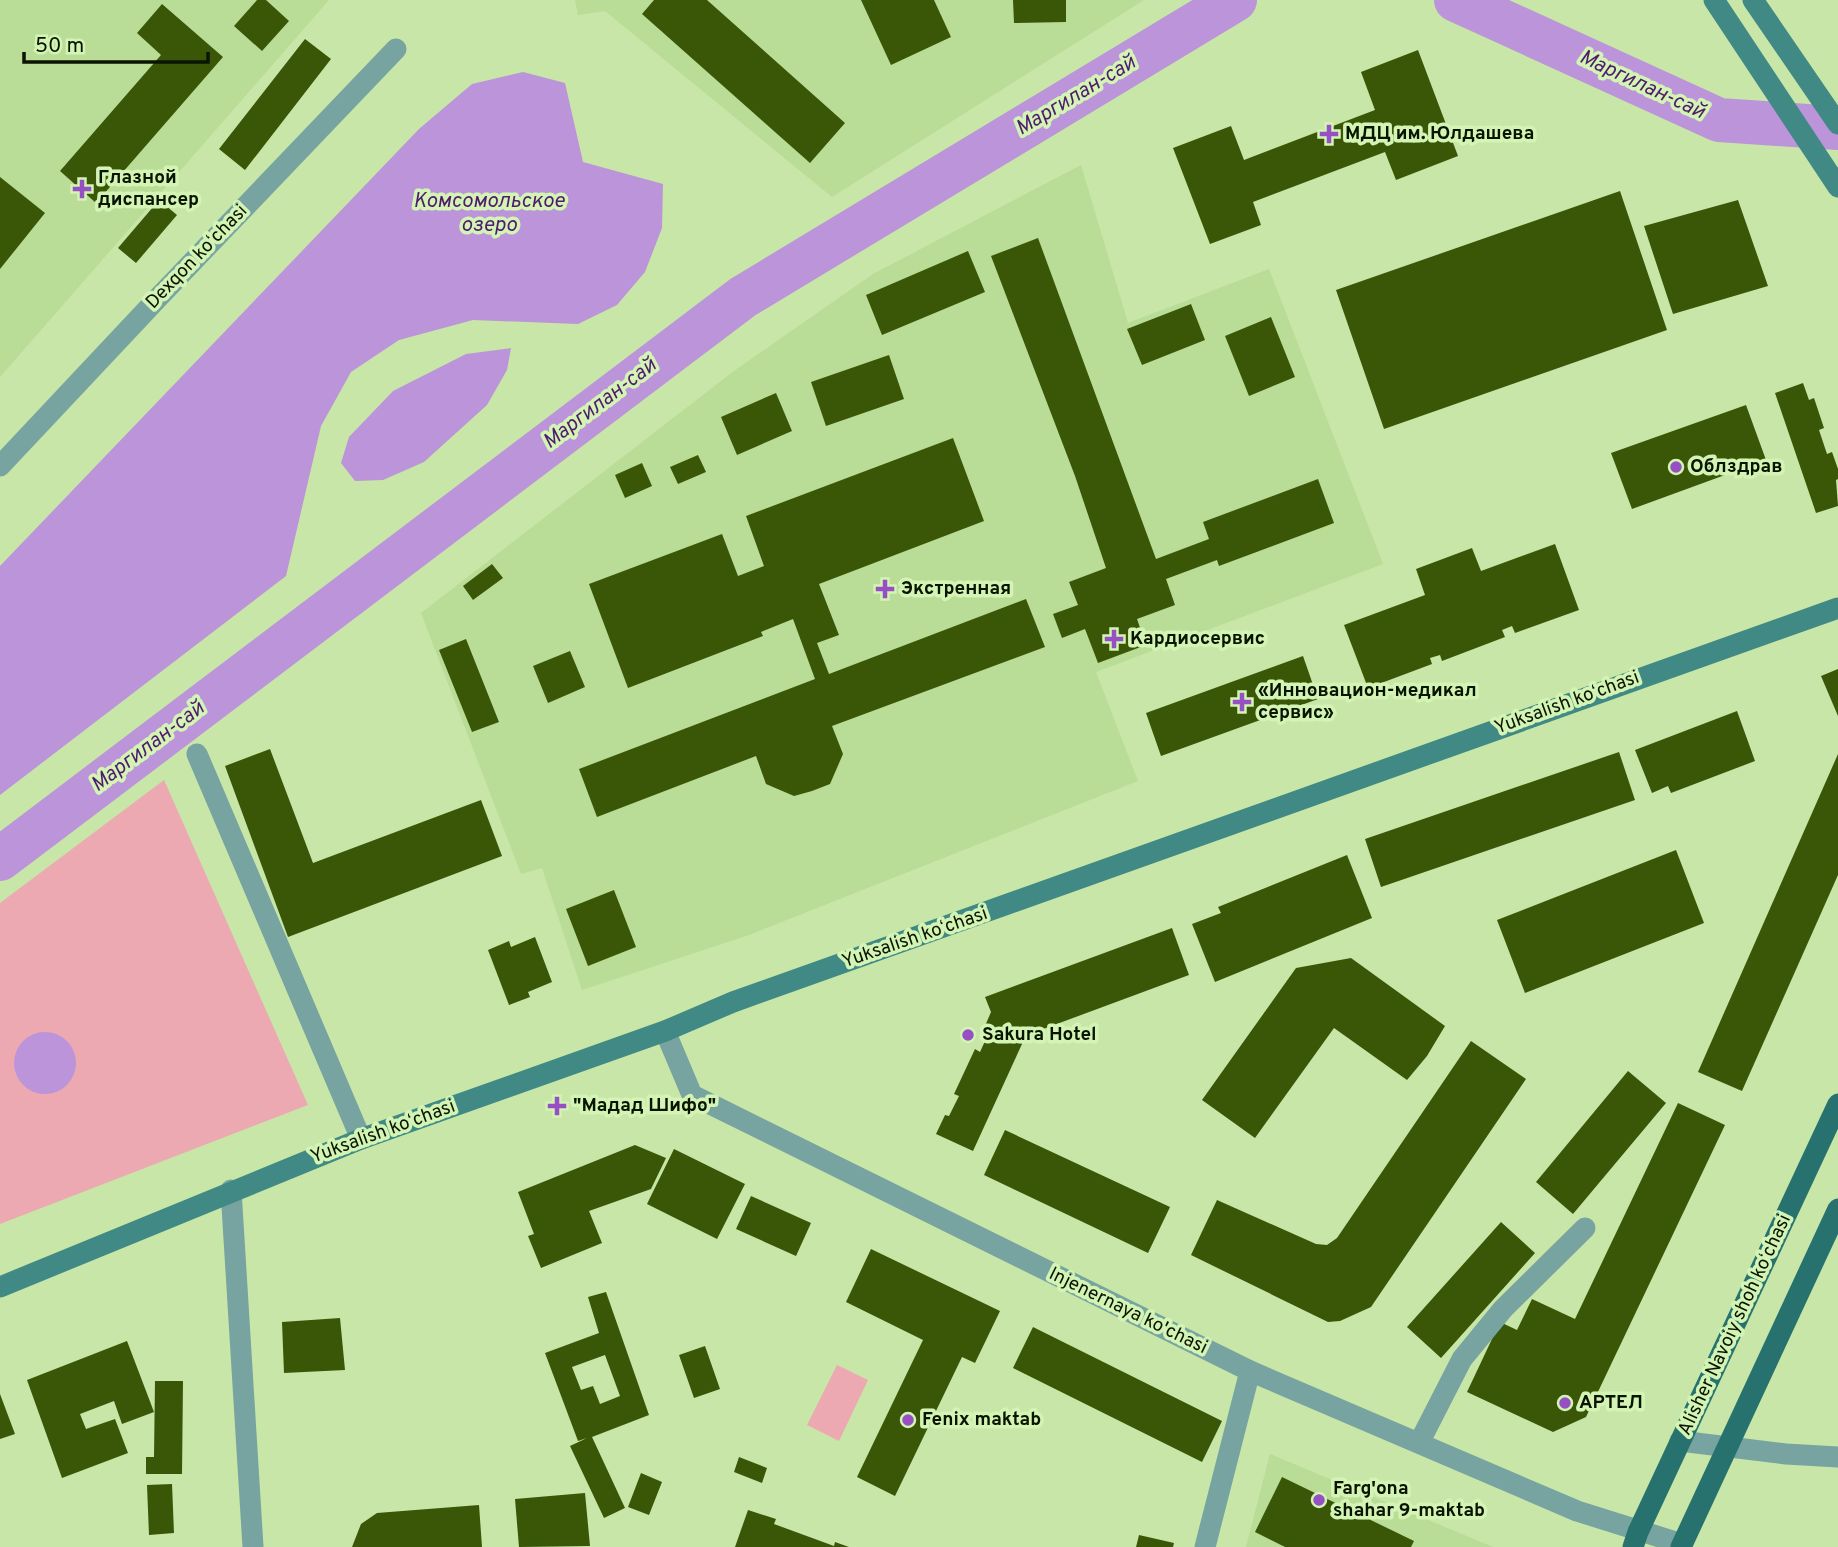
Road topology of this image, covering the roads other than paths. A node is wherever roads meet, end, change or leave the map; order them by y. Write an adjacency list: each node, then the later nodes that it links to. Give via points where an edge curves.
1 (1714, 0): 5 (main road)
2 (1753, 0): 4 (main road)
3 (396, 49): 6 (street, Dexqon koʻchasi)
4 (1838, 124)
5 (1838, 187)
6 (0, 466)
7 (1838, 608): 9 (main road, Yuksalish koʻchasi, via 733,1002)
8 (197, 754): 11 (street)
9 (665, 1031): 11 (main road, Yuksalish koʻchasi); 16 (street, Injenernaya ko'chasi, via 692,1095)
10 (1838, 1104): 17 (main road, Alisher Navoiy shoh koʻchasi)
11 (361, 1139): 12 (main road, Yuksalish koʻchasi)
12 (230, 1190): 15 (main road, Yuksalish koʻchasi); 23 (street)
13 (1838, 1209): 19 (main road)
14 (1585, 1228): 18 (street, via 1503,1309 1462,1359)
15 (0, 1287)
16 (1250, 1371): 18 (street, Injenernaya ko'chasi); 24 (street)
17 (1680, 1441): 19 (street); 21 (main road, Alisher Navoiy shoh koʻchasi)
18 (1419, 1443): 21 (street, Injenernaya ko'chasi)
19 (1726, 1446): 20 (street); 22 (main road)
20 (1838, 1457)
21 (1636, 1539): 22 (street, Injenernaya ko'chasi)
22 (1681, 1545)
23 (253, 1547)
24 (1205, 1547)

